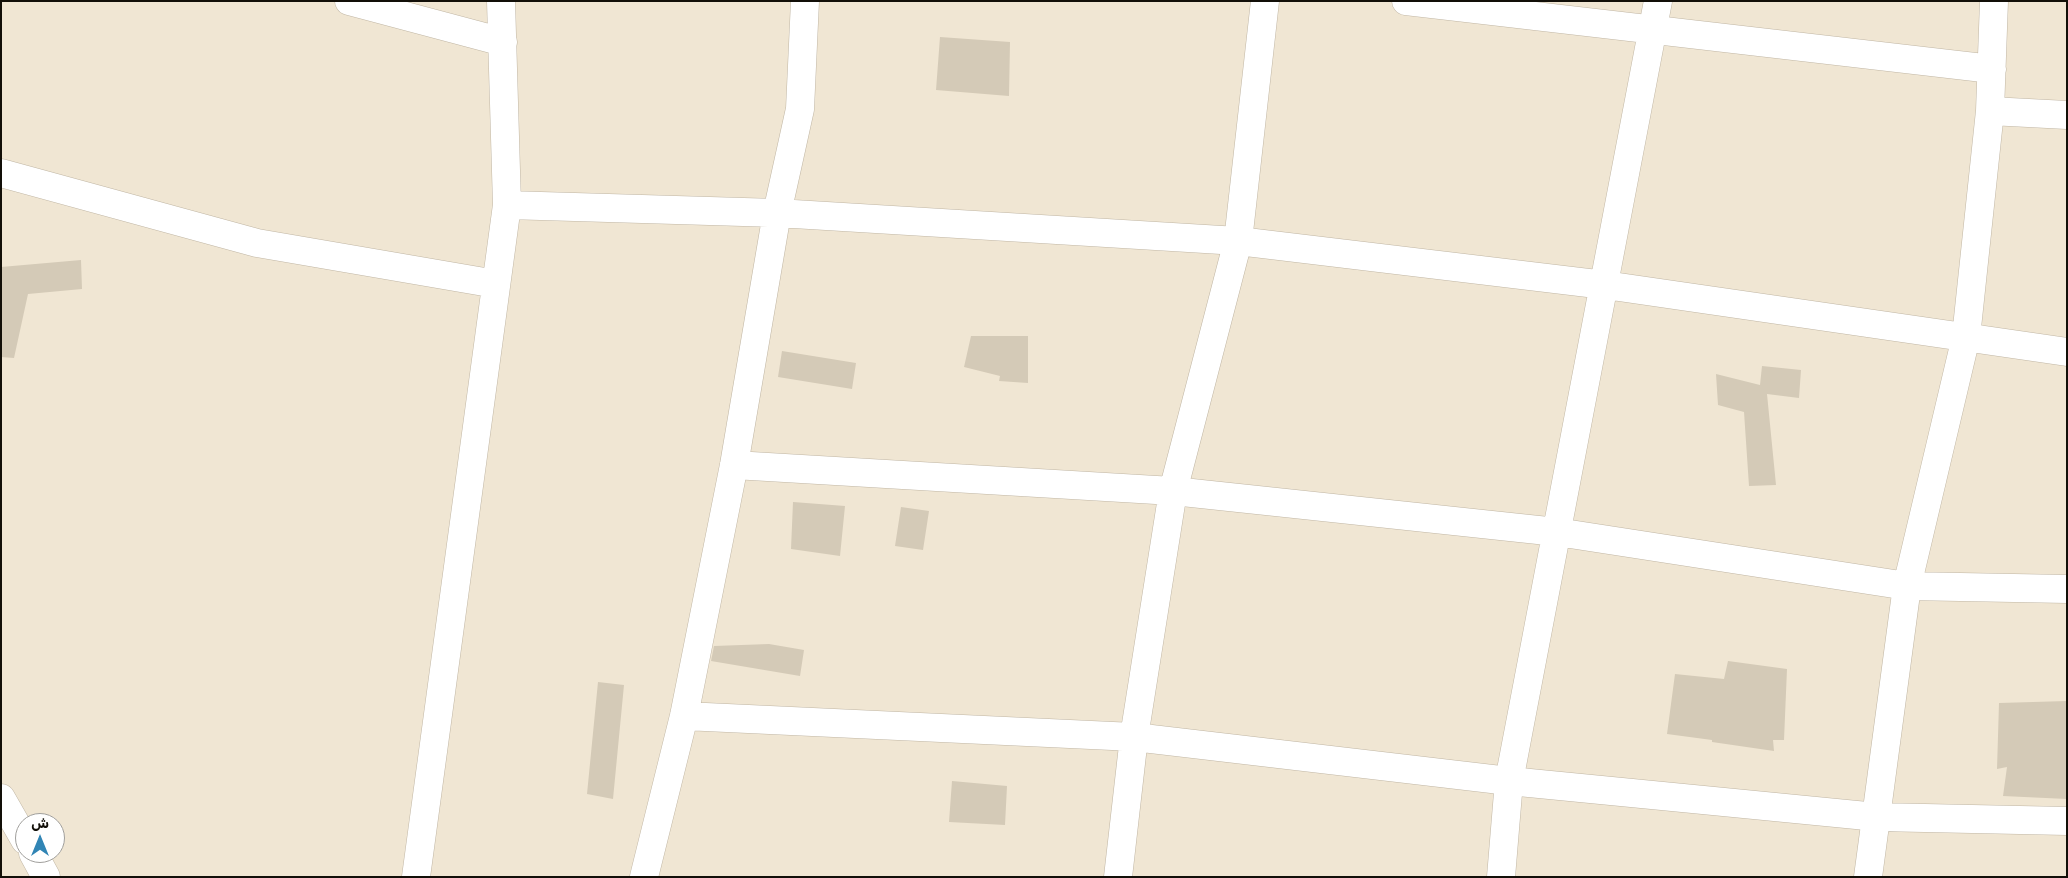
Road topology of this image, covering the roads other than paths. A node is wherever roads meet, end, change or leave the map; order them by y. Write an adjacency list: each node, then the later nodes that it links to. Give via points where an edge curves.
1 (349, 1): 9 (street)
2 (501, 1): 9 (street)
3 (805, 1): 15 (street, via 800,109)
4 (1265, 1): 16 (street)
5 (1406, 1): 8 (street)
6 (1658, 1): 8 (street)
7 (1994, 1): 10 (street)
8 (1654, 29): 10 (street); 18 (street)
9 (502, 42): 14 (street)
10 (1992, 69): 11 (street)
11 (1990, 111): 12 (street); 19 (street)
12 (2067, 115)
13 (1, 173): 17 (street, via 258,243)
14 (507, 205): 15 (street); 17 (street)
15 (777, 213): 16 (street); 21 (street)
16 (1238, 241): 18 (street); 22 (street)
17 (496, 284): 35 (street)
18 (1606, 285): 19 (street); 23 (street)
19 (1966, 337): 20 (street); 24 (street)
20 (2067, 352)
21 (734, 465): 22 (street); 26 (street)
22 (1173, 491): 23 (street); 27 (street)
23 (1557, 532): 24 (street); 28 (street)
24 (1907, 586): 25 (street); 30 (street)
25 (2067, 589)
26 (684, 716): 27 (street); 36 (street)
27 (1134, 737): 28 (street); 37 (street)
28 (1509, 781): 30 (street); 38 (street)
29 (1, 798): 32 (street)
30 (1877, 817): 31 (street); 39 (street)
31 (2067, 821)
32 (15, 822)
33 (38, 863): 34 (street)
34 (46, 877)
35 (416, 877)
36 (644, 877)
37 (1118, 877)
38 (1501, 877)
39 (1868, 877)

